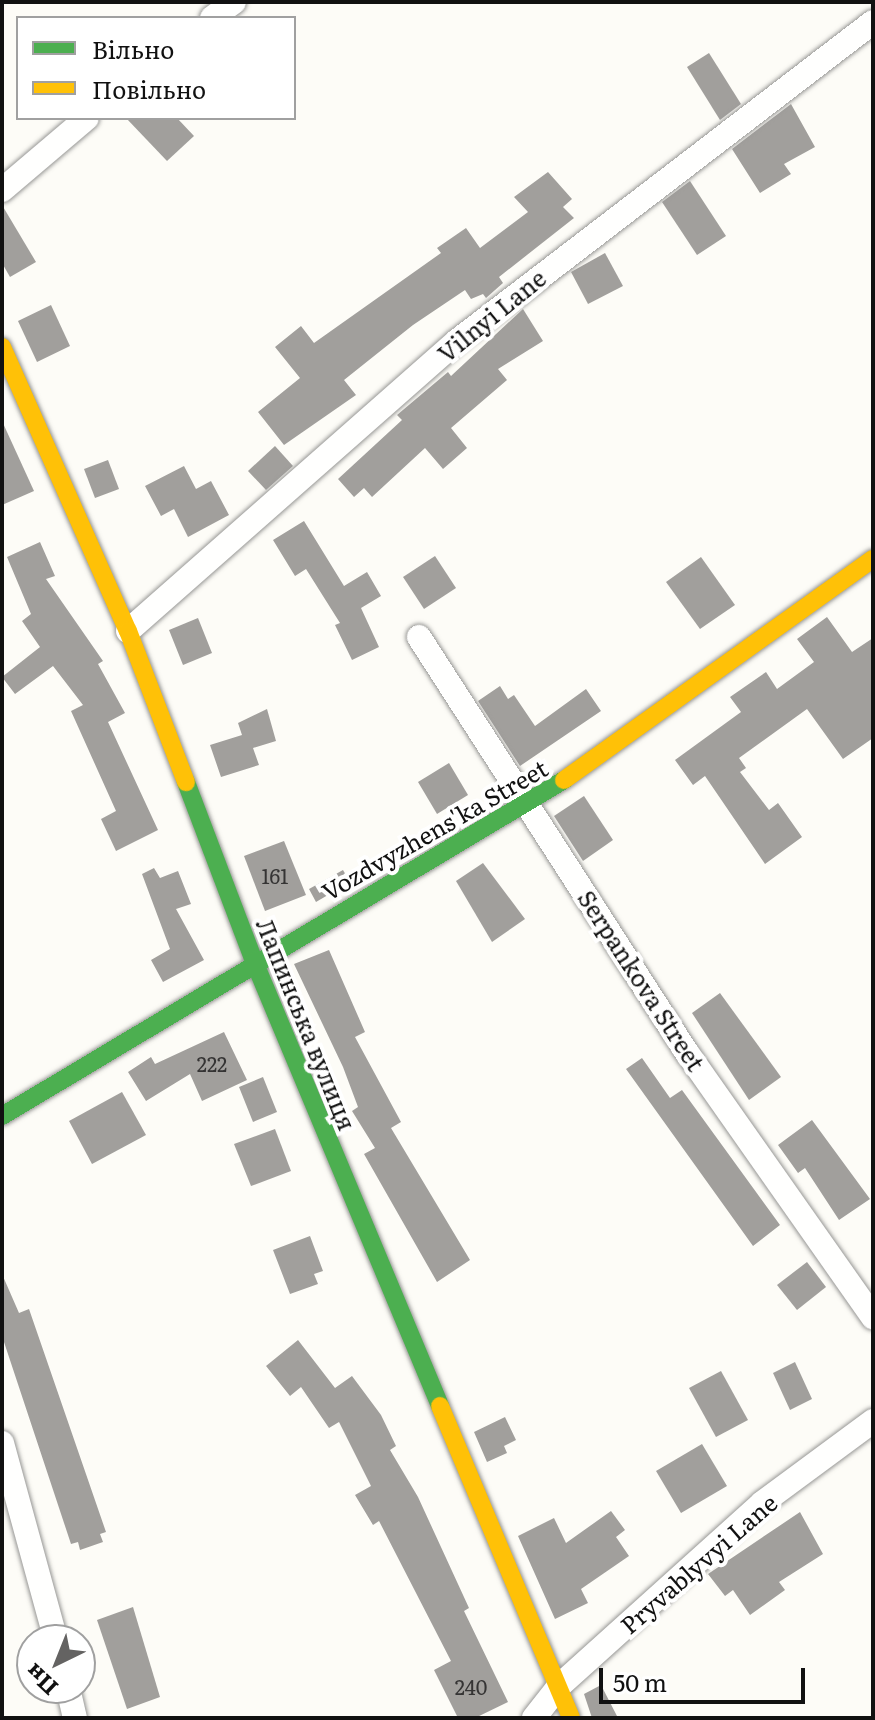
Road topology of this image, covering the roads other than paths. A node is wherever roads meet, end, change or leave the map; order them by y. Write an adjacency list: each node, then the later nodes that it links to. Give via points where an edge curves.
1 (234, 2): 2 (street)
2 (215, 16)
3 (873, 22): 8 (street, Vilnyi Lane, via 457,341)
4 (85, 120): 5 (street)
5 (2, 190)
6 (2, 347): 8 (street, Лапинська вулиця)
7 (873, 559): 10 (street, Vozdvyzhens'ka Street)
8 (128, 631): 11 (street, Лапинська вулиця)
9 (419, 637): 10 (street, Serpankova Street)
10 (529, 805): 11 (street, Vozdvyzhens'ka Street); 13 (street, Serpankova Street, via 688,1054)
11 (254, 961): 12 (street, Vozdvyzhens'ka Street); 17 (street, Лапинська вулиця)
12 (2, 1116)
13 (873, 1317)
14 (873, 1421): 17 (street, Pryvablyvyi Lane, via 762,1503)
15 (2, 1443): 16 (street)
16 (52, 1624)
17 (558, 1687): 18 (street, Pryvablyvyi Lane); 19 (street, Лапинська вулиця)
18 (534, 1718)
19 (571, 1718)

